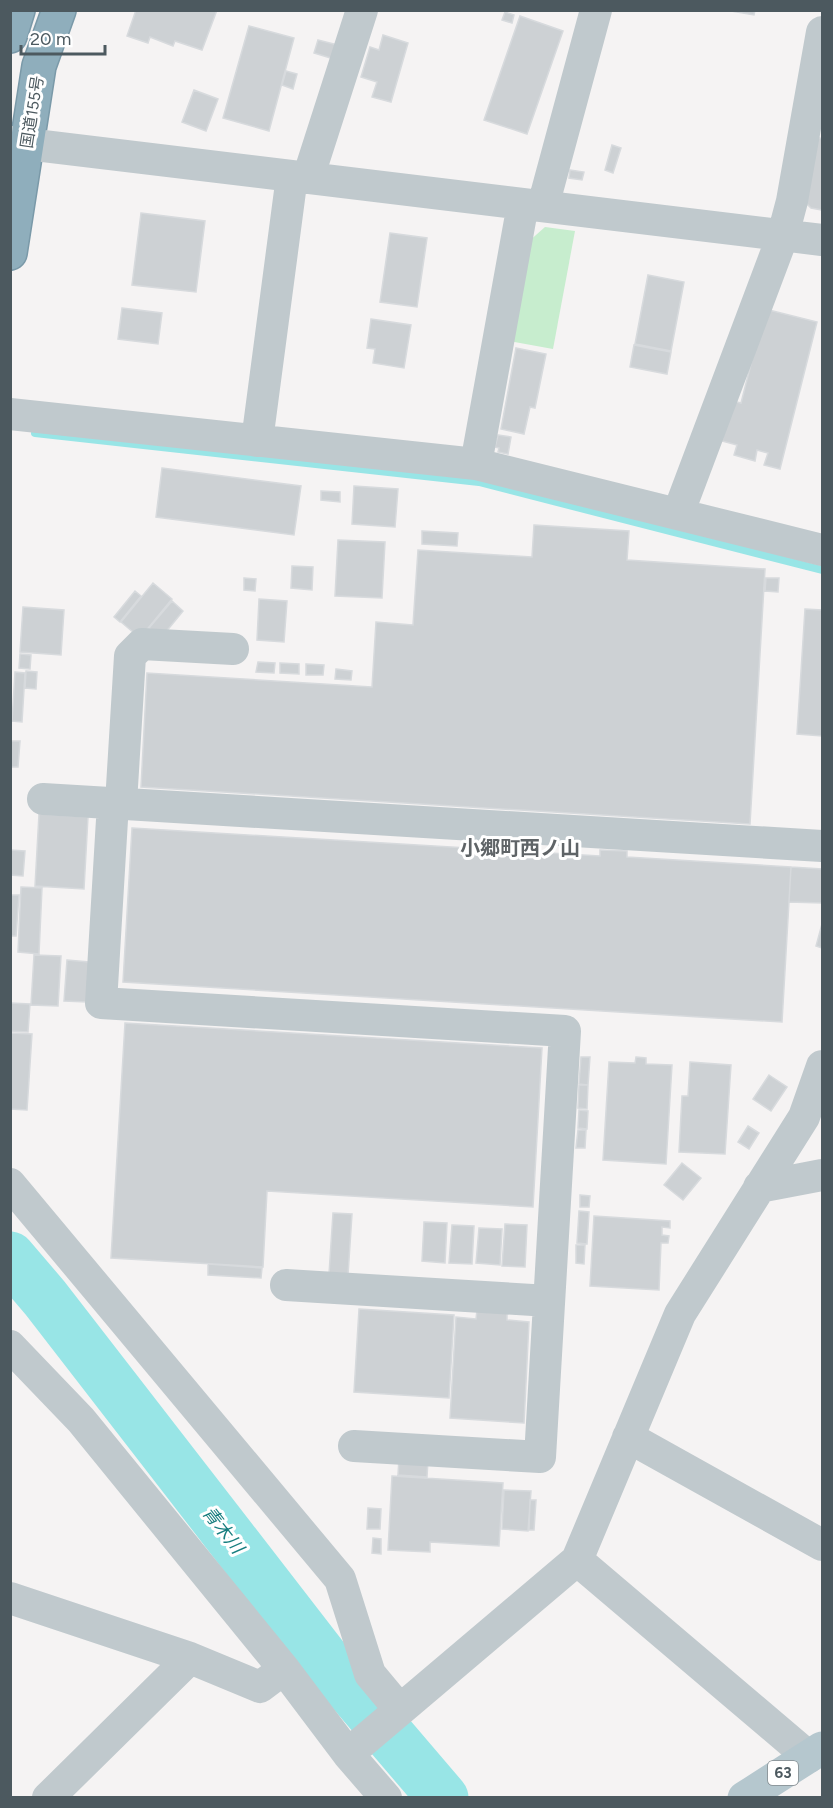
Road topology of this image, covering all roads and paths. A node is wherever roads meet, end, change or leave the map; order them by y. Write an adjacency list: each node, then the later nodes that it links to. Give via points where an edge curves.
1 (18, 10): 6 (highway)
2 (59, 10): 7 (highway, 国道155号, via 39,66)
3 (362, 10): 8 (street)
4 (596, 10): 9 (street)
5 (822, 32): 10 (street)
6 (10, 36)
7 (19, 143): 8 (street); 12 (highway, 国道155号)
8 (300, 177): 9 (street); 14 (street)
9 (533, 205): 10 (street); 15 (street)
10 (783, 235): 11 (street); 16 (street)
11 (822, 240)
12 (10, 253)
13 (10, 414): 14 (street)
14 (258, 441): 15 (street)
15 (476, 464): 16 (street)
16 (678, 514): 17 (street)
17 (822, 550)
18 (233, 649): 20 (street, via 142,644 130,656)
19 (44, 799): 20 (street)
20 (117, 803): 21 (street); 28 (street, via 101,1004 565,1031)
21 (822, 846)
22 (822, 1066): 23 (street)
23 (813, 1110): 26 (street)
24 (822, 1175): 26 (street)
25 (10, 1184): 37 (street, via 340,1579 370,1674)
26 (759, 1187): 30 (street, via 680,1314)
27 (286, 1285): 28 (street)
28 (549, 1301): 31 (street, via 540,1457)
29 (10, 1346): 36 (street, via 81,1420)
30 (628, 1437): 32 (street); 33 (street)
31 (354, 1446)
32 (822, 1545)
33 (577, 1560): 37 (street); 39 (street)
34 (10, 1598): 35 (street)
35 (190, 1658): 36 (street, via 260,1687); 40 (street)
36 (284, 1668): 38 (street)
37 (397, 1713): 38 (street)
38 (356, 1747): 41 (street)
39 (816, 1752): 42 (main road, 63)
40 (48, 1797)
41 (386, 1797)
42 (744, 1797)

